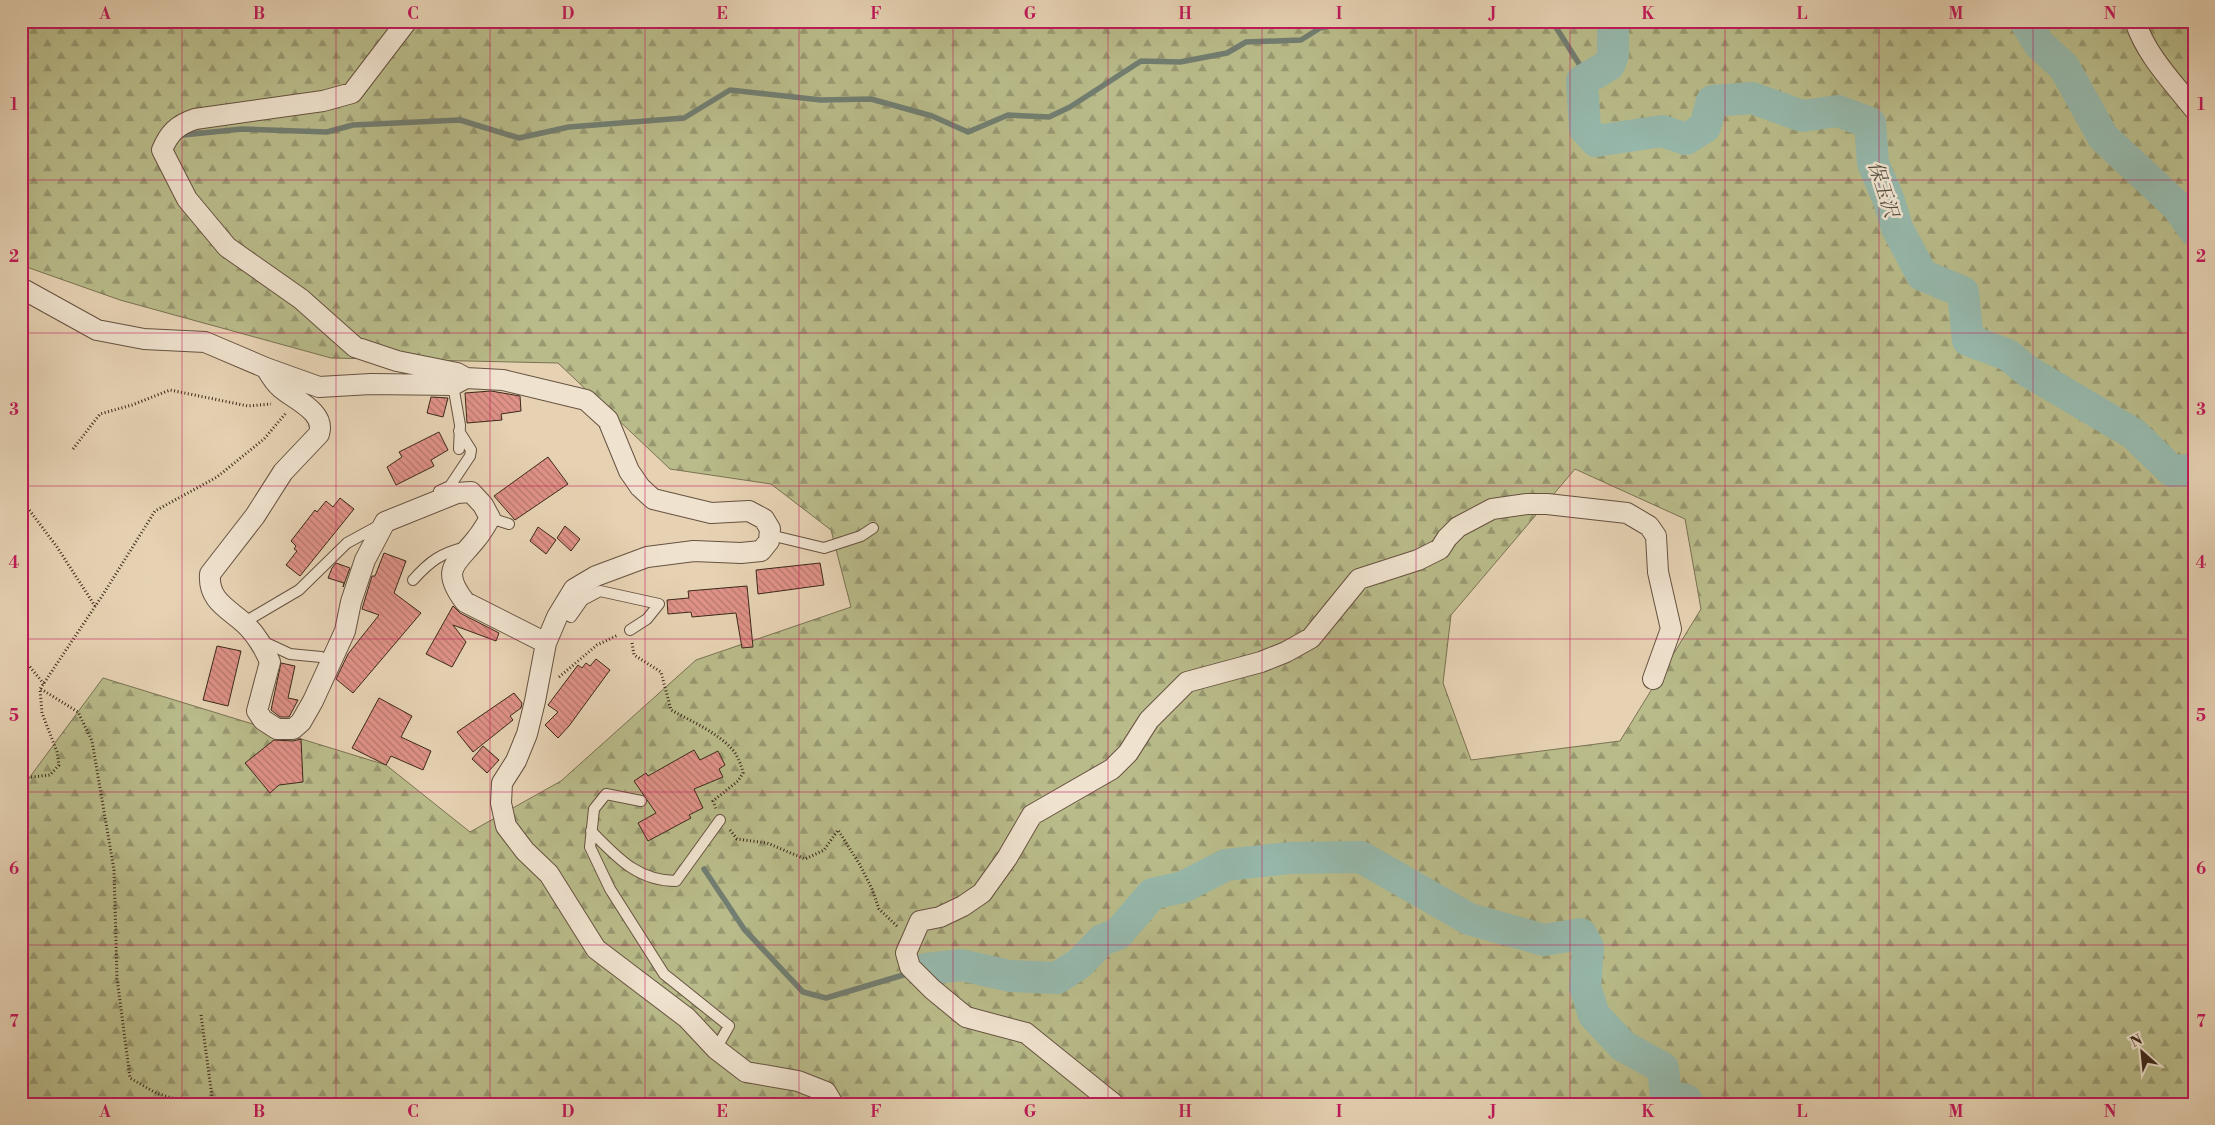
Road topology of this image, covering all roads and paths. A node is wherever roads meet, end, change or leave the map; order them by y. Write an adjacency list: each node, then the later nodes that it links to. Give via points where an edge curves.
1 (407, 21): 6 (street, via 352,94 195,119 182,123 168,136 162,150 187,199 227,247 301,299 356,347 397,361 457,373)
2 (2135, 21): 3 (street, via 2140,38)
3 (2194, 109)
4 (21, 288): 5 (street, via 96,330 144,339 205,342)
5 (266, 368): 6 (street, via 319,387); 7 (street, via 279,387)
6 (459, 382): 8 (lane); 15 (street, via 502,380 586,400 608,420 628,471 653,499 711,513 749,511 764,519)
7 (299, 401): 9 (path, via 248,406 170,390 100,414); 18 (path, via 264,439 217,476 155,511); 20 (street, via 319,421 319,434 283,472 255,516 210,574 214,598)
8 (459, 431): 10 (lane); 12 (lane, via 471,450 470,456 450,486 423,497)
9 (73, 449)
10 (459, 449)
11 (21, 499): 18 (path)
12 (424, 506): 13 (street); 16 (street, via 457,493 472,492 499,521)
13 (385, 522): 20 (lane, via 347,543 299,590); 25 (street, via 365,560 345,632)
14 (874, 528): 15 (lane, via 862,536 824,548)
15 (770, 535): 19 (street, via 761,551 694,551 647,557 596,576 574,589)
16 (468, 547): 17 (lane, via 430,561); 23 (street, via 453,566 453,579 465,602)
17 (414, 580)
18 (95, 606): 27 (path)
19 (561, 611): 21 (lane, via 571,617 583,600 600,591 659,604); 23 (street)
20 (244, 623): 22 (street)
21 (630, 630): 29 (path, via 597,645); 32 (path, via 635,634 632,643 634,655 661,672 671,710 732,748 739,761 744,773 713,800)
22 (256, 639): 25 (lane, via 290,654 321,657); 25 (street, via 270,662 257,711 277,729 294,729 301,722)
23 (546, 643): 29 (street)
24 (21, 656): 27 (path)
25 (330, 663)
26 (1653, 679): 34 (street, via 1671,629 1658,572 1656,536 1648,526 1626,513 1547,504 1492,509 1458,527 1440,549 1359,580 1311,638 1261,662 1187,682 1149,720 1128,753 1112,769 1032,815 982,894 964,906 920,921)
27 (44, 684): 28 (path)
28 (40, 689): 30 (path, via 42,713 59,764 50,774 32,777); 37 (path, via 78,712 92,741 114,870 117,978 130,1078 156,1093)
29 (535, 701): 36 (street, via 527,734 502,783 501,803 506,826 525,851 549,874 596,949 687,1018)
30 (21, 774)
31 (641, 801): 33 (lane, via 606,794 594,809)
32 (720, 820): 33 (lane, via 676,881 659,881 637,872); 34 (path, via 737,839 767,843 805,859 824,850 838,830 860,865 879,909 903,932)
33 (591, 831): 36 (lane, via 590,847 610,889 664,974 729,1026)
34 (913, 934): 40 (street, via 906,953 910,967 966,1018 1026,1033)
35 (200, 1016): 38 (path)
36 (716, 1049): 39 (street, via 746,1072 798,1081 826,1092)
37 (191, 1104)
38 (214, 1104)
39 (833, 1104)
40 (1114, 1104)

